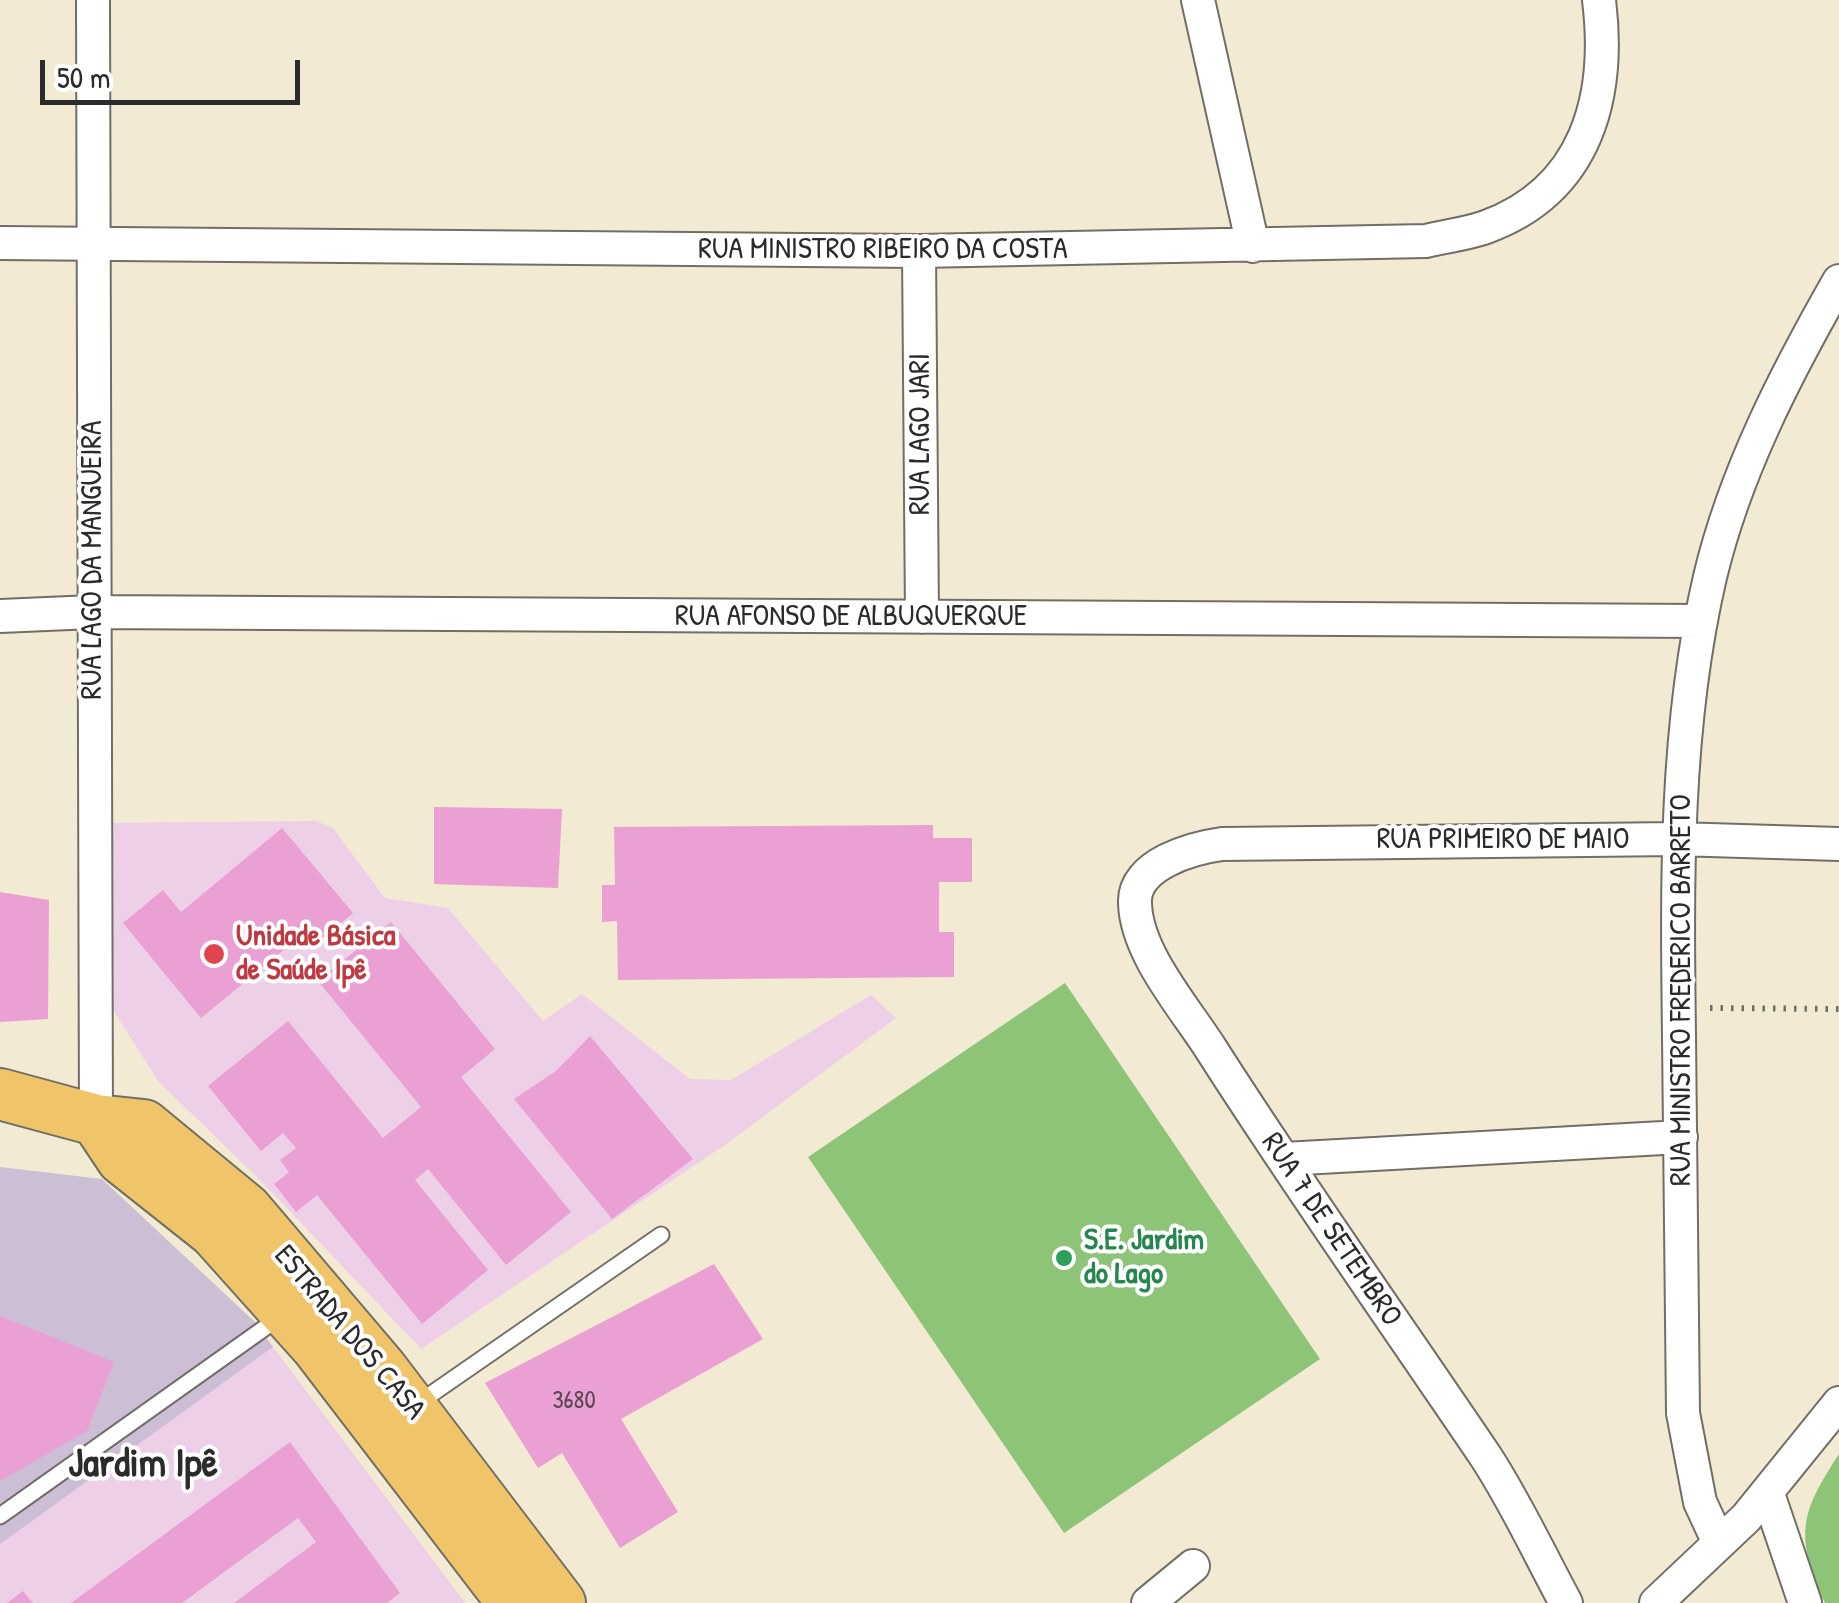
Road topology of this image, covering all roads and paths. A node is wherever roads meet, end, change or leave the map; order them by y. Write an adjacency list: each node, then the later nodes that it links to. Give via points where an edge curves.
1 (93, 0): 5 (street, RUA LAGO DA MANGUEIRA)
2 (1198, 0): 6 (street)
3 (1598, 0): 6 (street, RUA MINISTRO RIBEIRO DA COSTA, via 1604,74 1592,119 1566,170 1538,200 1486,227 1426,241)
4 (0, 243): 5 (street, RUA MINISTRO RIBEIRO DA COSTA)
5 (91, 243): 7 (street, RUA MINISTRO RIBEIRO DA COSTA); 9 (street, RUA LAGO DA MANGUEIRA)
6 (1253, 246): 7 (street, RUA MINISTRO RIBEIRO DA COSTA)
7 (920, 251): 11 (street, RUA LAGO JARI)
8 (1839, 280): 12 (street, RUA MINISTRO FREDERICO BARRETO, via 1752,451)
9 (93, 612): 10 (street, RUA AFONSO DE ALBUQUERQUE); 11 (street, RUA AFONSO DE ALBUQUERQUE); 19 (street, RUA LAGO DA MANGUEIRA)
10 (0, 616)
11 (922, 617): 12 (street, RUA AFONSO DE ALBUQUERQUE)
12 (1701, 622): 13 (street, RUA MINISTRO FREDERICO BARRETO)
13 (1677, 838): 14 (street, RUA PRIMEIRO DE MAIO); 15 (street, RUA PRIMEIRO DE MAIO, via 1272,841 1196,848); 16 (street, RUA MINISTRO FREDERICO BARRETO)
14 (1839, 844)
15 (1169, 859): 21 (street, RUA 7 DE SETEMBRO, via 1145,878 1134,898 1137,920 1154,958)
16 (1679, 1007): 17 (path); 20 (street, RUA MINISTRO FREDERICO BARRETO)
17 (1839, 1008)
18 (0, 1094): 19 (main road, ESTRADA DOS CASA)
19 (96, 1120): 23 (main road, ESTRADA DOS CASA, via 122,1159 214,1232); 25 (main road, ESTRADA DOS CASA, via 144,1126 246,1210)
20 (1680, 1137): 21 (street); 28 (street, RUA MINISTRO FREDERICO BARRETO, via 1683,1414 1700,1502)
21 (1284, 1159): 33 (street, RUA 7 DE SETEMBRO, via 1489,1462)
22 (661, 1236): 25 (lane)
23 (287, 1312): 25 (main road, ESTRADA DOS CASA); 27 (lane)
24 (1839, 1403): 26 (street)
25 (397, 1419): 30 (main road, ESTRADA DOS CASA); 31 (main road, ESTRADA DOS CASA)
26 (1768, 1494): 28 (street); 35 (street)
27 (0, 1516)
28 (1719, 1543): 34 (street)
29 (1193, 1566): 32 (street)
30 (513, 1603)
31 (560, 1603)
32 (1148, 1603)
33 (1566, 1603)
34 (1656, 1603)
35 (1805, 1603)

